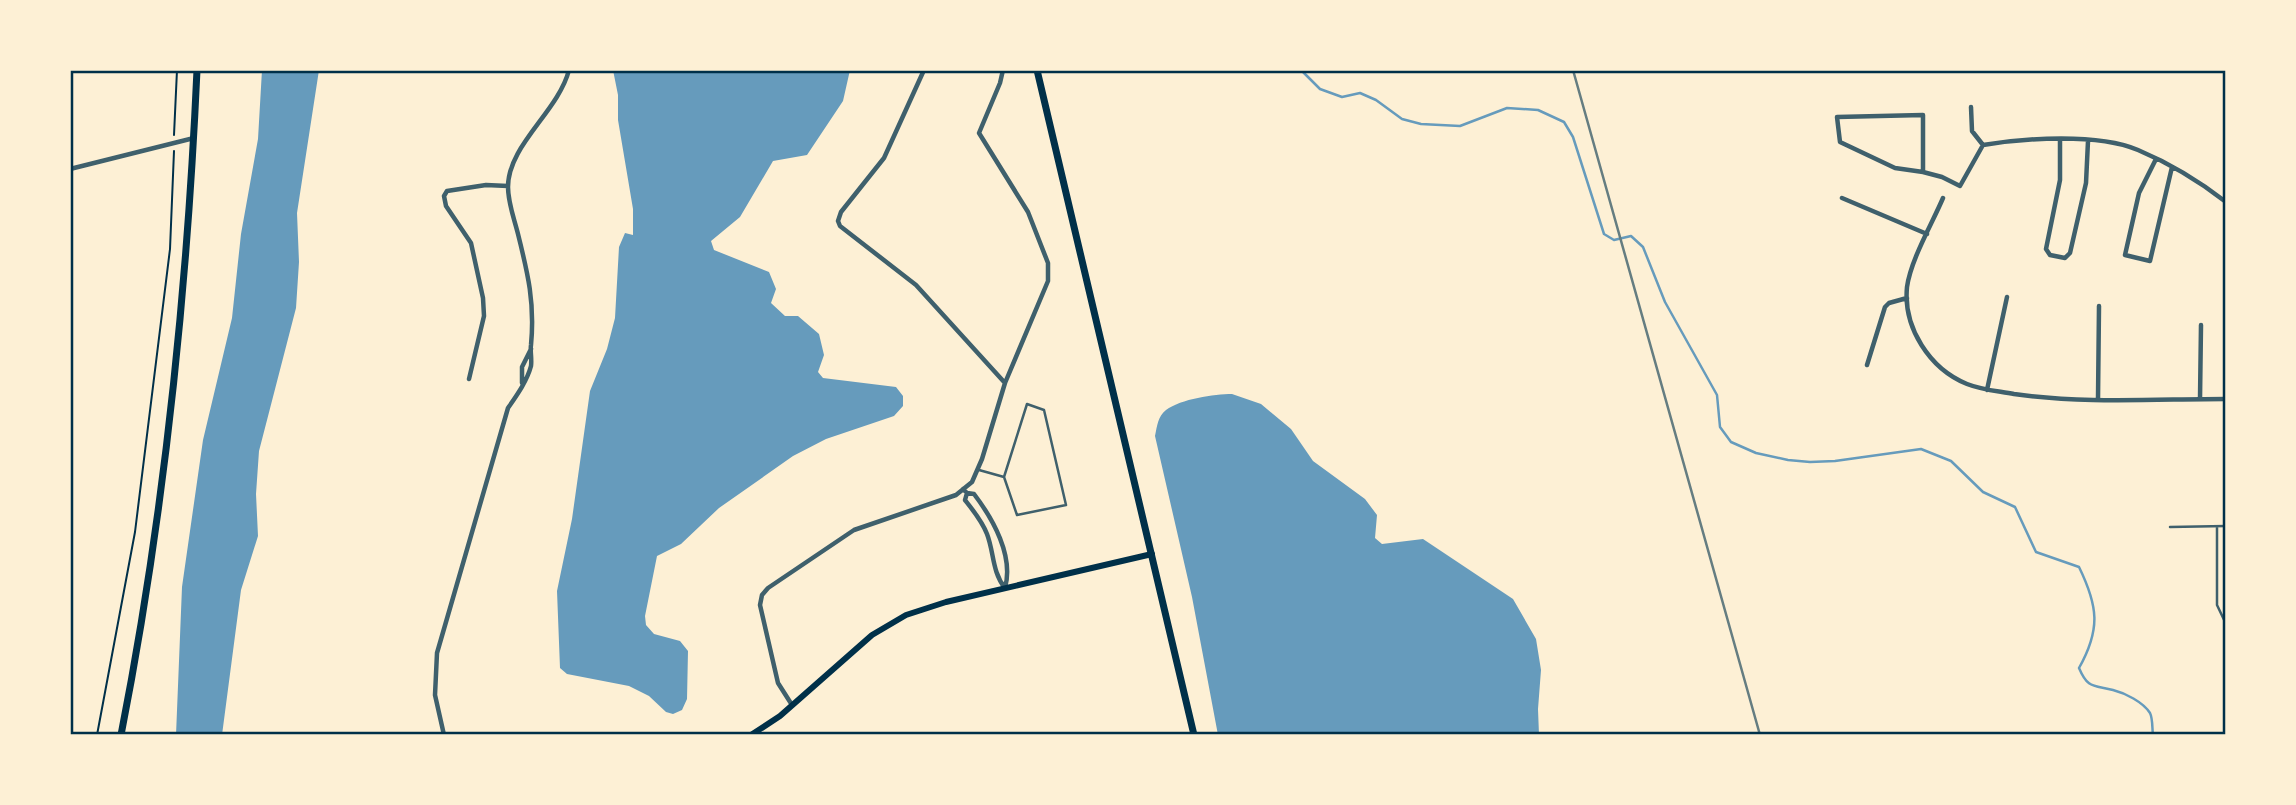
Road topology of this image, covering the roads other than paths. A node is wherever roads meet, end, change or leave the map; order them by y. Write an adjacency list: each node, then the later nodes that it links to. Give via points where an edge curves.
1 (197, 70): 7 (main road)
2 (569, 70): 15 (street, via 556,101 522,147)
3 (924, 70): 26 (street, via 884,158 838,221 916,285)
4 (1003, 70): 26 (street, via 979,133 1028,212 1050,272)
5 (1037, 70): 37 (main road)
6 (1971, 107): 10 (street, via 1972,131)
7 (194, 138): 13 (street); 41 (main road, via 165,464)
8 (2060, 139): 9 (street); 9 (street, via 2060,180 2046,248 2050,255 2065,258 2086,183); 10 (street)
9 (2088, 141): 11 (street, via 2126,146)
10 (1983, 145): 14 (street, via 1960,186)
11 (2156, 159): 12 (street); 12 (street, via 2139,193 2126,255 2150,261)
12 (2172, 167): 18 (street)
13 (70, 169)
14 (1923, 172): 14 (street, via 1895,168 1840,142 1837,117 1923,115)
15 (508, 186): 25 (street, via 485,185 444,195 446,206 471,243 484,307); 42 (street, via 534,310 531,349 522,367 522,388 508,408 437,653 435,695)
16 (1842, 198): 19 (street)
17 (1943, 198): 19 (street)
18 (2226, 202)
19 (1927, 234): 21 (street, via 1908,280)
20 (2007, 297): 27 (street)
21 (1907, 298): 24 (street, via 1885,307); 27 (street, via 1916,336 1929,356 1946,373)
22 (2099, 306): 28 (street)
23 (2201, 325): 29 (street)
24 (1867, 365)
25 (469, 379)
26 (1005, 383): 31 (street)
27 (1987, 390): 28 (street, via 2045,399)
28 (2098, 399): 29 (street)
29 (2200, 399): 30 (street)
30 (2226, 399)
31 (979, 470): 32 (lane); 33 (street)
32 (1004, 477): 32 (lane, via 1017,515 1066,505 1044,410 1027,404)
33 (965, 491): 38 (street, via 965,500 988,535 997,579); 38 (street, via 974,494 996,525 1009,577); 40 (street, via 853,530 768,587 761,604 778,683)
34 (2226, 526): 36 (lane)
35 (2170, 527): 36 (lane)
36 (2217, 527): 39 (lane, via 2217,605)
37 (1153, 554): 38 (main road); 44 (main road)
38 (1005, 588): 40 (main road, via 946,602 892,622)
39 (2226, 624)
40 (792, 705): 43 (main road)
41 (121, 735)
42 (444, 735)
43 (751, 735)
44 (1194, 735)

